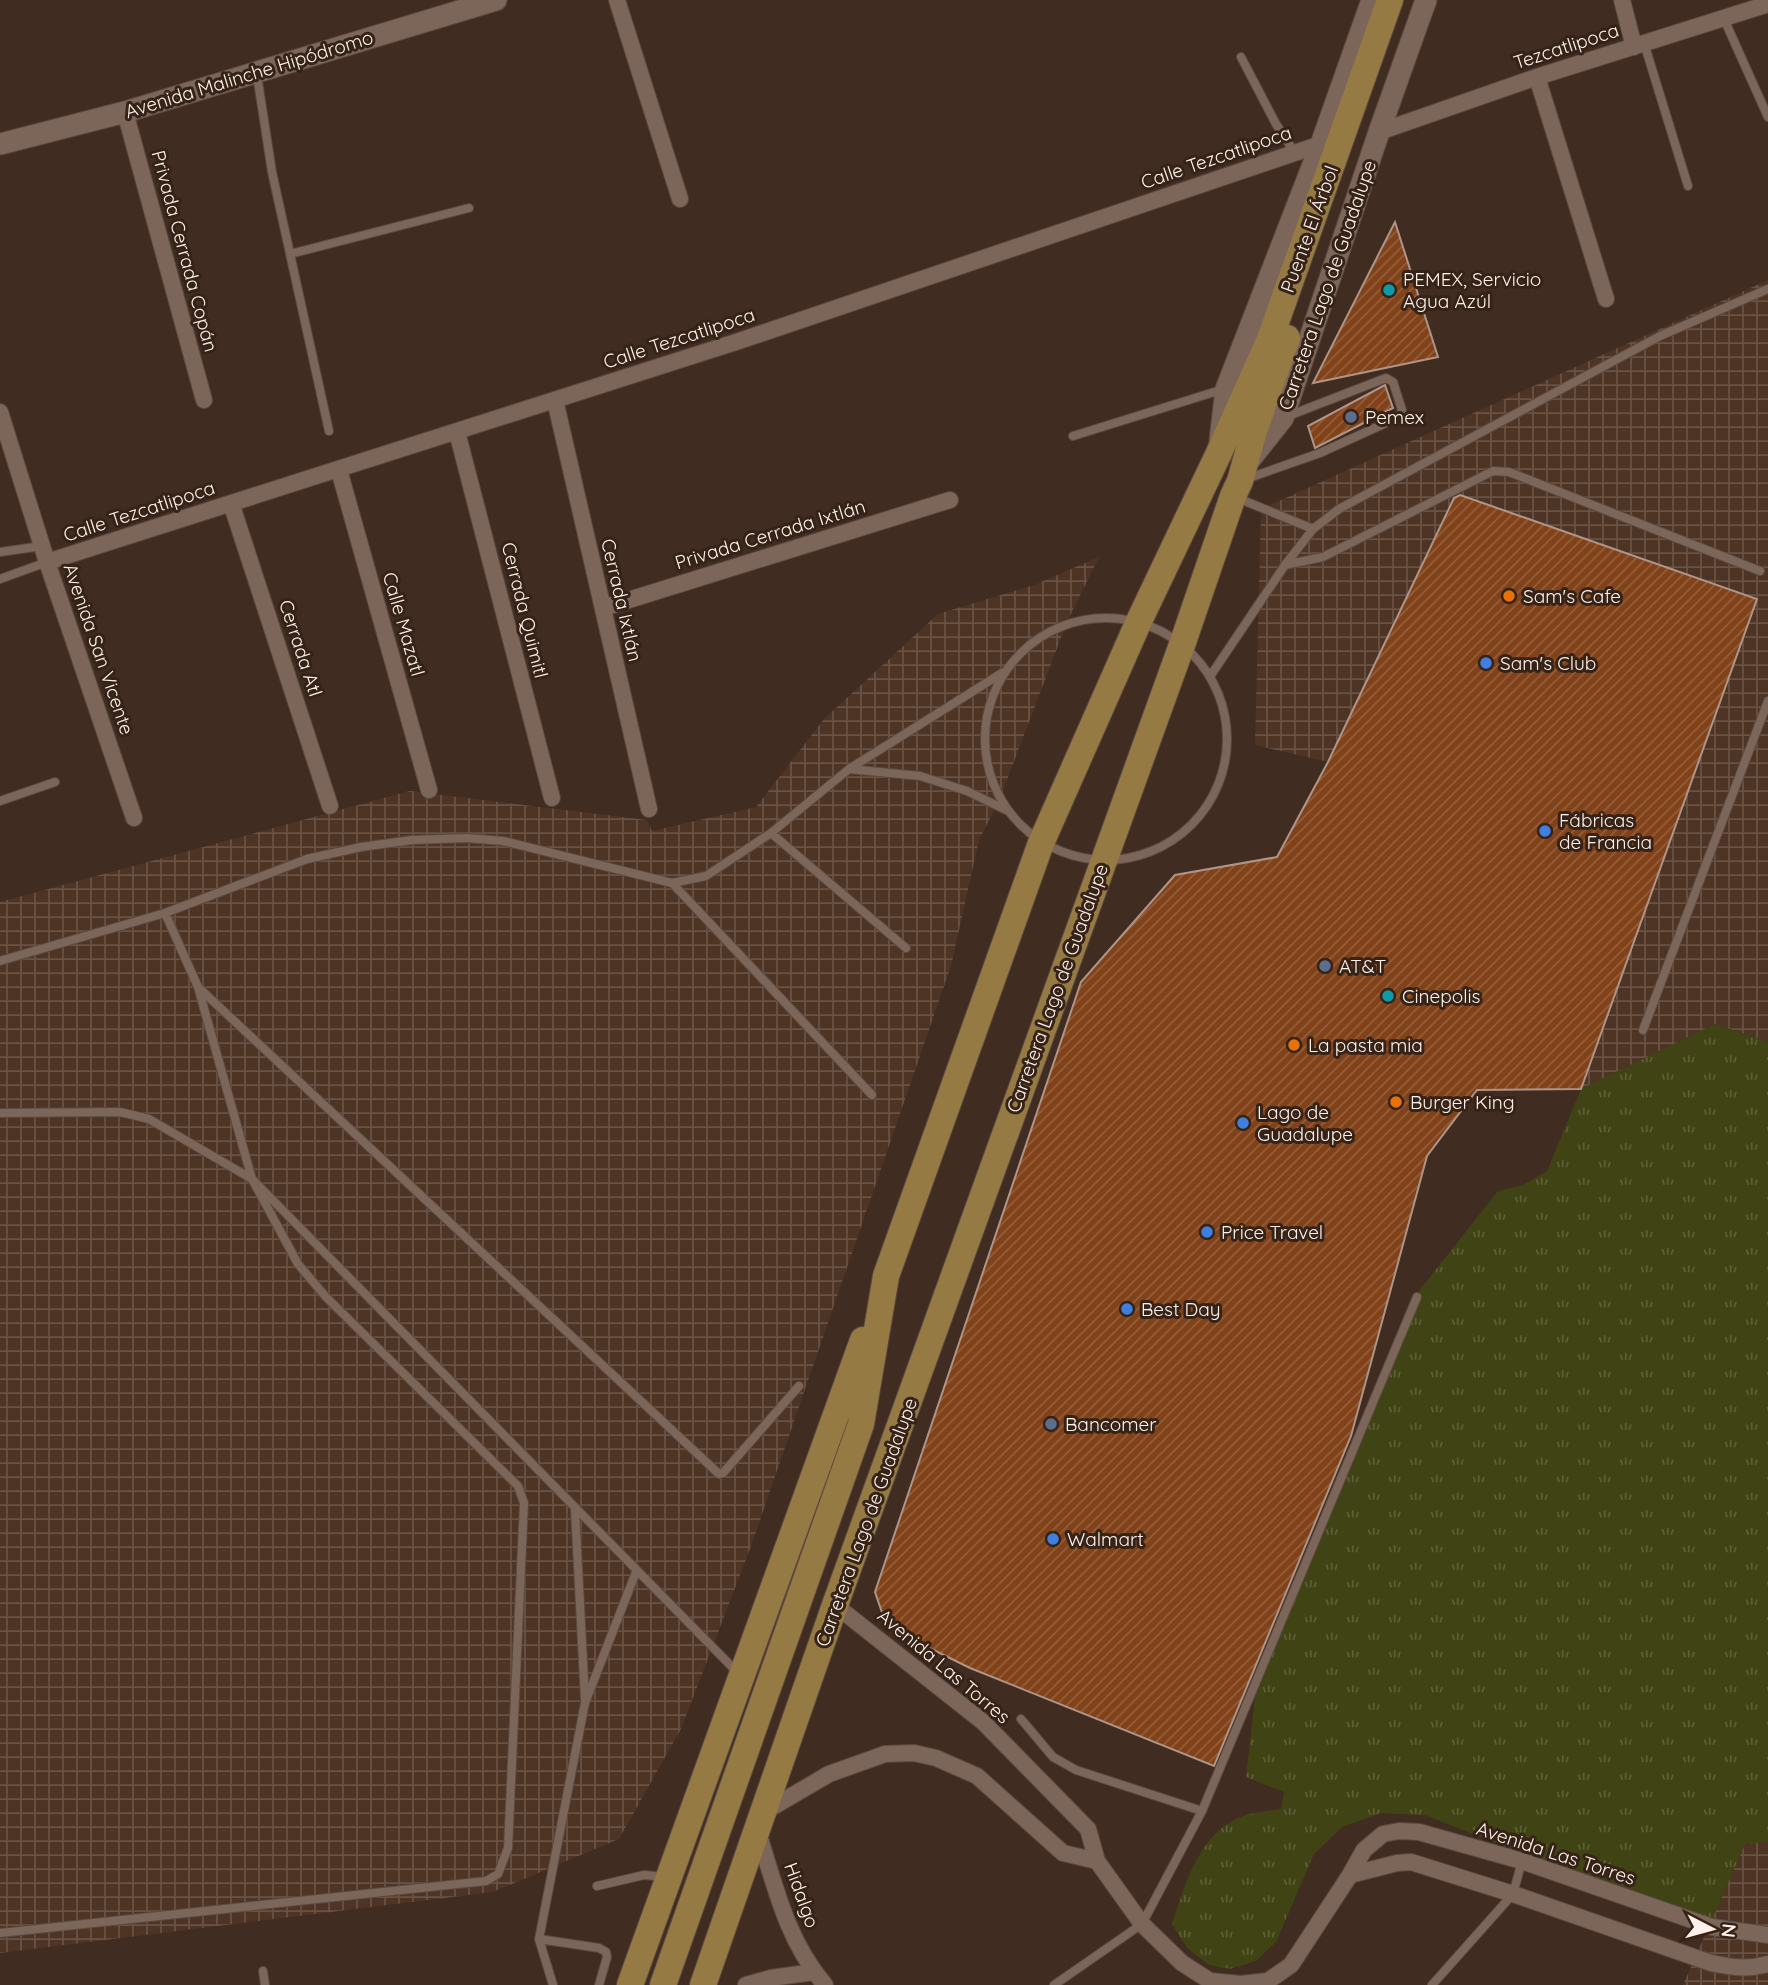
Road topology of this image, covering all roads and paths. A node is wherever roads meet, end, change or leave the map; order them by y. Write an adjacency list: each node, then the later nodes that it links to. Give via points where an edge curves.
1 (496, 0): 12 (street, Avenida Malinche Hipódromo)
2 (617, 0): 21 (street)
3 (1372, 0): 18 (street, Carretera Lago de Guadalupe)
4 (1390, 0): 24 (main road, Puente El Árbol)
5 (1406, 0): 24 (main road, Puente El Árbol)
6 (1426, 0): 16 (street, Carretera Lago de Guadalupe)
7 (1622, 0): 10 (street)
8 (1768, 4): 9 (street, Tezcatlipoca)
9 (1724, 19): 10 (street, Tezcatlipoca); 15 (lane)
10 (1639, 45): 13 (street, Tezcatlipoca); 20 (lane)
11 (1241, 57): 19 (lane)
12 (256, 72): 14 (street, Avenida Malinche Hipódromo); 23 (lane)
13 (1537, 77): 16 (street, Tezcatlipoca); 26 (street)
14 (125, 112): 17 (street, Avenida Malinche Hipódromo); 28 (street, Privada Cerrada Copán)
15 (1768, 117)
16 (1379, 132): 31 (street, Carretera Lago de Guadalupe)
17 (0, 144)
18 (1321, 144): 19 (street, Calle Tezcatlipoca); 27 (street, Carretera Lago de Guadalupe)
19 (1295, 153): 29 (street, Calle Tezcatlipoca)
20 (1688, 186)
21 (680, 199)
22 (469, 208): 23 (lane)
23 (290, 254): 32 (lane)
24 (1300, 275): 35 (main road, Puente El Árbol); 37 (main road, Puente El Árbol)
25 (1768, 289): 40 (lane, via 1661,336 1339,509)
26 (1606, 299)
27 (1226, 388): 34 (lane); 35 (street, Carretera Lago de Guadalupe)
28 (204, 400)
29 (555, 400): 33 (street, Calle Tezcatlipoca); 47 (street, Cerrada Ixtlán)
30 (0, 412): 41 (street, Avenida San Vicente)
31 (1283, 418): 37 (street, Carretera Lago de Guadalupe); 37 (lane, via 1386,378 1393,382 1402,410 1399,417 1320,453)
32 (329, 431)
33 (457, 432): 36 (street, Calle Tezcatlipoca); 56 (street, Cerrada Quimitl)
34 (1073, 436)
35 (1218, 456): 48 (main road, Carretera Lago de Guadalupe)
36 (339, 470): 39 (street, Calle Tezcatlipoca); 55 (street, Calle Mazatl)
37 (1239, 481): 40 (lane); 49 (main road, Carretera Lago de Guadalupe)
38 (950, 500): 47 (street, Privada Cerrada Ixtlán)
39 (231, 503): 43 (street, Calle Tezcatlipoca); 58 (street, Cerrada Atl)
40 (1314, 529): 44 (lane)
41 (42, 546): 42 (lane); 43 (street, Avenida San Vicente)
42 (0, 552)
43 (47, 562): 46 (lane); 61 (street, Avenida San Vicente)
44 (1285, 565): 45 (lane, via 1323,557 1493,471 1509,472); 51 (lane)
45 (1760, 571)
46 (0, 579)
47 (603, 608): 59 (street, Cerrada Ixtlán)
48 (1139, 621): 49 (lane); 50 (lane, via 1079,618 1035,638); 63 (main road, Carretera Lago de Guadalupe)
49 (1183, 642): 51 (lane); 64 (main road, Carretera Lago de Guadalupe)
50 (1002, 673): 53 (lane); 60 (lane, via 985,718 987,766)
51 (1211, 676): 64 (lane, via 1226,716 1227,749 1212,801 1183,834 1145,855)
52 (1768, 701): 70 (lane)
53 (849, 769): 60 (lane, via 920,776); 62 (lane)
54 (55, 782): 57 (lane)
55 (429, 790)
56 (552, 799)
57 (0, 801)
58 (330, 806)
59 (649, 809)
60 (1006, 810): 63 (lane)
61 (134, 818)
62 (771, 833): 65 (lane, via 706,876); 67 (lane)
63 (1041, 843): 64 (lane, via 1070,856); 74 (main road, Carretera Lago de Guadalupe)
64 (1102, 862): 79 (main road, Carretera Lago de Guadalupe)
65 (672, 883): 66 (lane, via 503,841 412,840 307,859); 71 (lane)
66 (165, 913): 68 (lane); 69 (lane)
67 (906, 948)
68 (0, 961)
69 (198, 987): 73 (lane); 76 (lane, via 719,1474)
70 (1643, 1030)
71 (872, 1095)
72 (0, 1113): 73 (lane, via 120,1112 149,1119)
73 (252, 1179): 77 (lane); 92 (lane, via 298,1264 326,1297 518,1486 524,1503 509,1848 498,1874 486,1881)
74 (886, 1276): 80 (main road); 102 (main road, Carretera Lago de Guadalupe, via 861,1424)
75 (1417, 1297): 83 (lane)
76 (799, 1385)
77 (575, 1509): 78 (lane); 81 (lane)
78 (636, 1572): 80 (lane); 81 (lane)
79 (835, 1605): 84 (main road, Carretera Lago de Guadalupe); 85 (street, Avenida Las Torres, via 983,1722 1088,1829)
80 (741, 1676): 88 (main road)
81 (585, 1703): 94 (lane)
82 (1021, 1719): 83 (lane, via 1053,1757 1076,1770)
83 (1202, 1811): 91 (lane)
84 (761, 1821): 85 (street, via 829,1774 885,1754 914,1753 977,1776 1063,1853); 97 (street, Hidalgo, via 790,1933); 103 (main road, Carretera Lago de Guadalupe)
85 (1097, 1861): 91 (street, Avenida Las Torres)
86 (1522, 1861): 87 (street, Avenida Las Torres, via 1419,1832 1399,1831 1383,1834 1364,1850); 90 (lane); 93 (street, Avenida Las Torres, via 1712,1927)
87 (1350, 1875): 90 (street, via 1411,1862); 91 (street, Avenida Las Torres, via 1291,1965 1268,1981 1210,1981 1182,1963)
88 (669, 1877): 89 (lane, via 644,1875); 101 (main road)
89 (597, 1886)
90 (1513, 1894): 95 (street, via 1711,1963 1755,1968); 107 (lane)
91 (1142, 1924): 106 (lane)
92 (0, 1933)
93 (1768, 1935)
94 (539, 1938): 99 (lane); 100 (lane, via 606,1952)
95 (1768, 1964)
96 (263, 1971): 98 (lane)
97 (814, 1972): 104 (street); 105 (street, Hidalgo)
98 (265, 1985)
99 (553, 1985)
100 (599, 1985)
101 (630, 1985)
102 (663, 1985)
103 (702, 1985)
104 (746, 1985)
105 (825, 1985)
106 (1054, 1985)
107 (1432, 1985)

